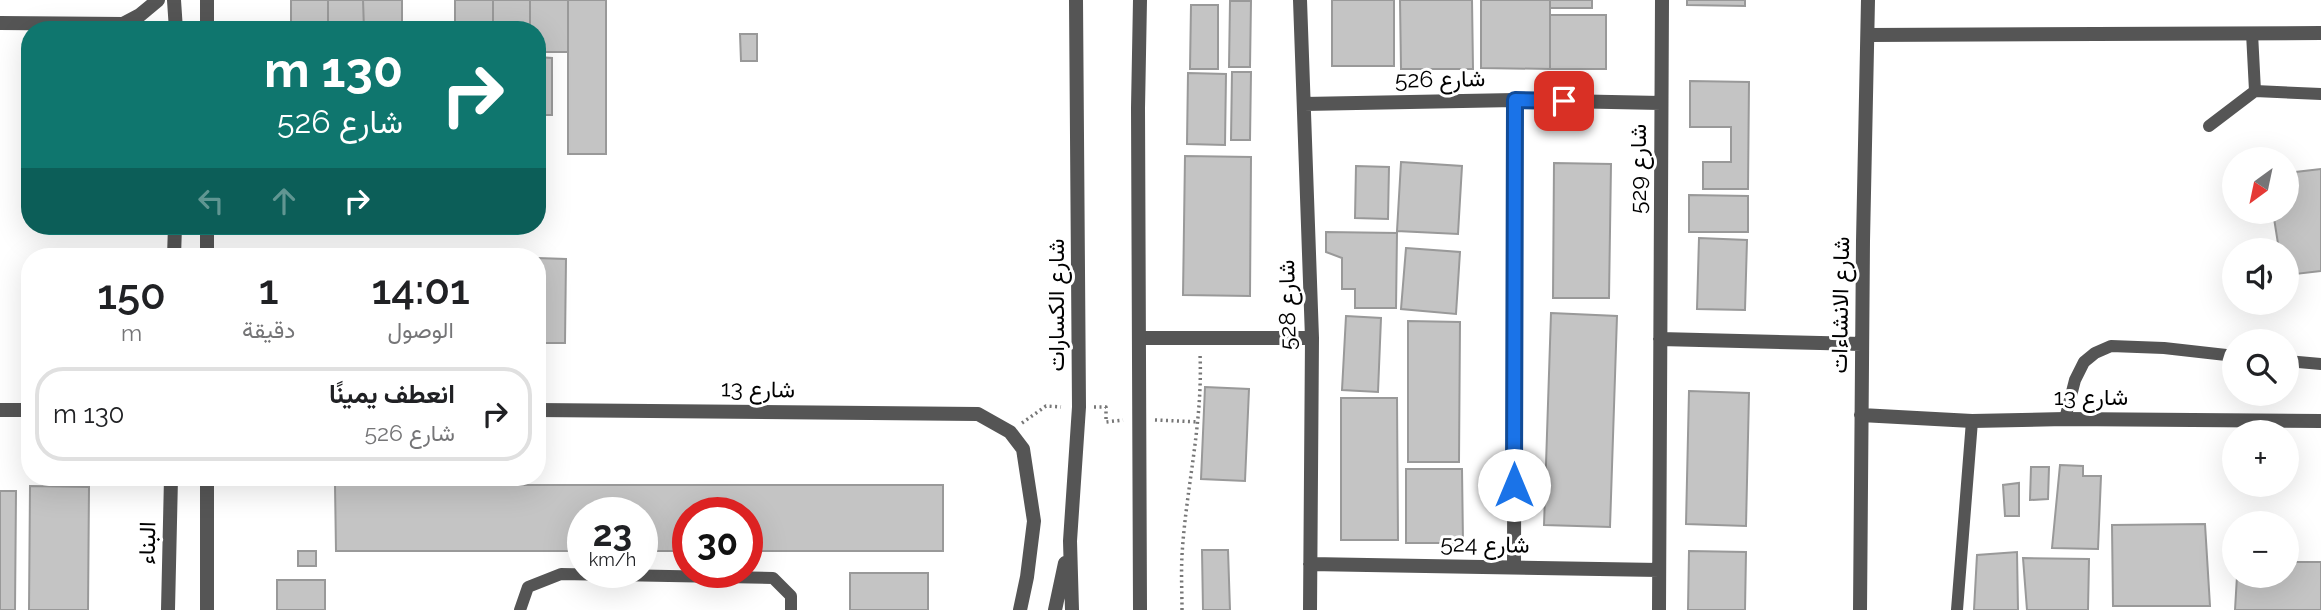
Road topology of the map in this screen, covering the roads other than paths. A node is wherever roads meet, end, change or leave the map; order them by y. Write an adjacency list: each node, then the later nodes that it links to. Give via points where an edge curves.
1 (159, 0): 9 (street)
2 (174, 0): 10 (street)
3 (207, 0): 11 (street)
4 (1076, 0): 39 (street, شارع الكسارات, via 1079,407)
5 (1140, 0): 23 (street)
6 (1300, 0): 21 (street, شارع 528)
7 (1662, 0): 20 (street, شارع 529)
8 (1868, 0): 16 (street, شارع الانشاءات)
9 (134, 21)
10 (175, 21)
11 (207, 21)
12 (0, 23): 13 (street)
13 (21, 24)
14 (2252, 33): 15 (street); 16 (street); 17 (lane)
15 (2321, 33)
16 (1868, 35): 26 (street, شارع الانشاءات)
17 (2255, 91): 18 (lane); 22 (lane)
18 (2321, 94)
19 (1515, 100): 20 (street, شارع 526); 21 (street, شارع 526); 41 (street)
20 (1661, 103): 25 (street, شارع 529)
21 (1304, 104): 24 (street, شارع 528)
22 (2209, 126)
23 (1139, 338): 24 (street); 50 (street)
24 (1312, 338): 40 (street, شارع 528)
25 (1660, 339): 26 (street); 42 (street, شارع 529)
26 (1862, 344): 33 (street, شارع الانشاءات)
27 (2222, 355): 34 (lane, via 2111,346 2084,362)
28 (2299, 362): 29 (lane)
29 (2321, 364)
30 (0, 410): 31 (street)
31 (21, 410)
32 (546, 410): 47 (street, شارع 13, via 978,414 1010,432 1023,449 1034,521)
33 (1861, 415): 35 (street, شارع 13); 53 (street, شارع الانشاءات)
34 (2065, 419): 35 (street, شارع 13); 36 (street, شارع 13)
35 (1972, 421): 54 (lane)
36 (2321, 421)
37 (171, 486): 43 (street, البناء)
38 (207, 486): 44 (street)
39 (1070, 541): 48 (street); 49 (street, شارع الكسارات)
40 (1310, 564): 41 (street, شارع 524); 51 (street, شارع 528)
41 (1514, 567): 42 (street, شارع 524)
42 (1659, 570): 52 (street, شارع 529)
43 (168, 610)
44 (207, 610)
45 (520, 610): 46 (lane, via 528,587 561,573 773,578 791,596)
46 (791, 610)
47 (1020, 610)
48 (1055, 610)
49 (1072, 610)
50 (1140, 610)
51 (1310, 610)
52 (1659, 610)
53 (1860, 610)
54 (1957, 610)

